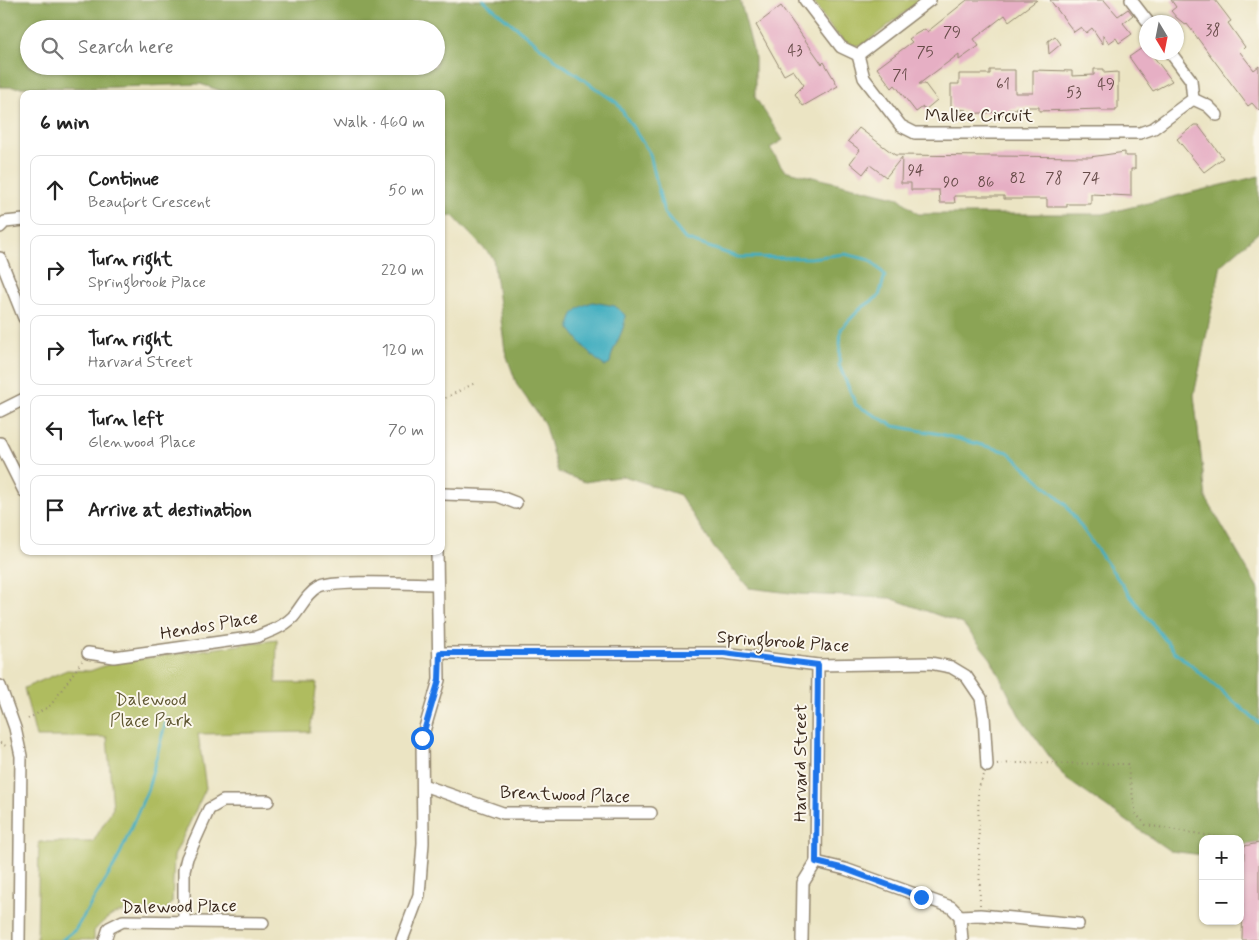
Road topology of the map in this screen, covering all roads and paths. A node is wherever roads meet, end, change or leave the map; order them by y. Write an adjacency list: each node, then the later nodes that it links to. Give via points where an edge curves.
1 (805, 0): 5 (street, via 841,47)
2 (930, 0): 5 (street)
3 (1131, 0): 4 (street)
4 (1143, 15)
5 (858, 55): 7 (street, Mallee Circuit, via 864,78 901,126 915,133 1140,134 1154,128)
6 (1176, 60): 7 (street, via 1191,80)
7 (1193, 99): 8 (street)
8 (1217, 115)
9 (20, 221): 10 (street)
10 (3, 224)
11 (0, 258): 12 (street)
12 (20, 308)
13 (475, 383): 14 (path)
14 (445, 398)
15 (20, 401): 16 (street)
16 (0, 411)
17 (0, 443): 18 (street)
18 (20, 483)
19 (445, 495): 20 (street, via 498,496)
20 (516, 502)
21 (437, 555): 22 (street)
22 (437, 584): 23 (street, Hendos Place, via 319,587 292,618 274,631 114,657); 24 (street)
23 (88, 653): 27 (path, via 51,705)
24 (440, 653): 25 (street, Springbrook Place, via 724,653); 31 (street, via 439,680 422,738)
25 (818, 665): 30 (street, Springbrook Place, via 930,663 951,667 966,676 981,698); 35 (street, Harvard Street)
26 (0, 686): 41 (street, via 20,756)
27 (28, 719)
28 (0, 743): 29 (path)
29 (6, 746)
30 (987, 766): 34 (path, via 1010,763 1127,764 1136,814 1146,825); 36 (path, via 978,789)
31 (423, 785): 33 (street, Brentwood Place, via 503,813); 43 (street, via 419,895)
32 (268, 801): 38 (street, via 223,800 209,809 184,870)
33 (650, 813)
34 (1206, 835)
35 (816, 862): 37 (street, via 940,902); 44 (street, via 803,883)
36 (980, 914): 37 (street); 40 (street)
37 (960, 916): 45 (street)
38 (184, 922): 39 (street, Dalewood Place); 42 (street, Dalewood Place, via 123,922 109,928)
39 (263, 923)
40 (1078, 924)
41 (19, 940)
42 (104, 940)
43 (402, 940)
44 (802, 940)
45 (962, 940)

